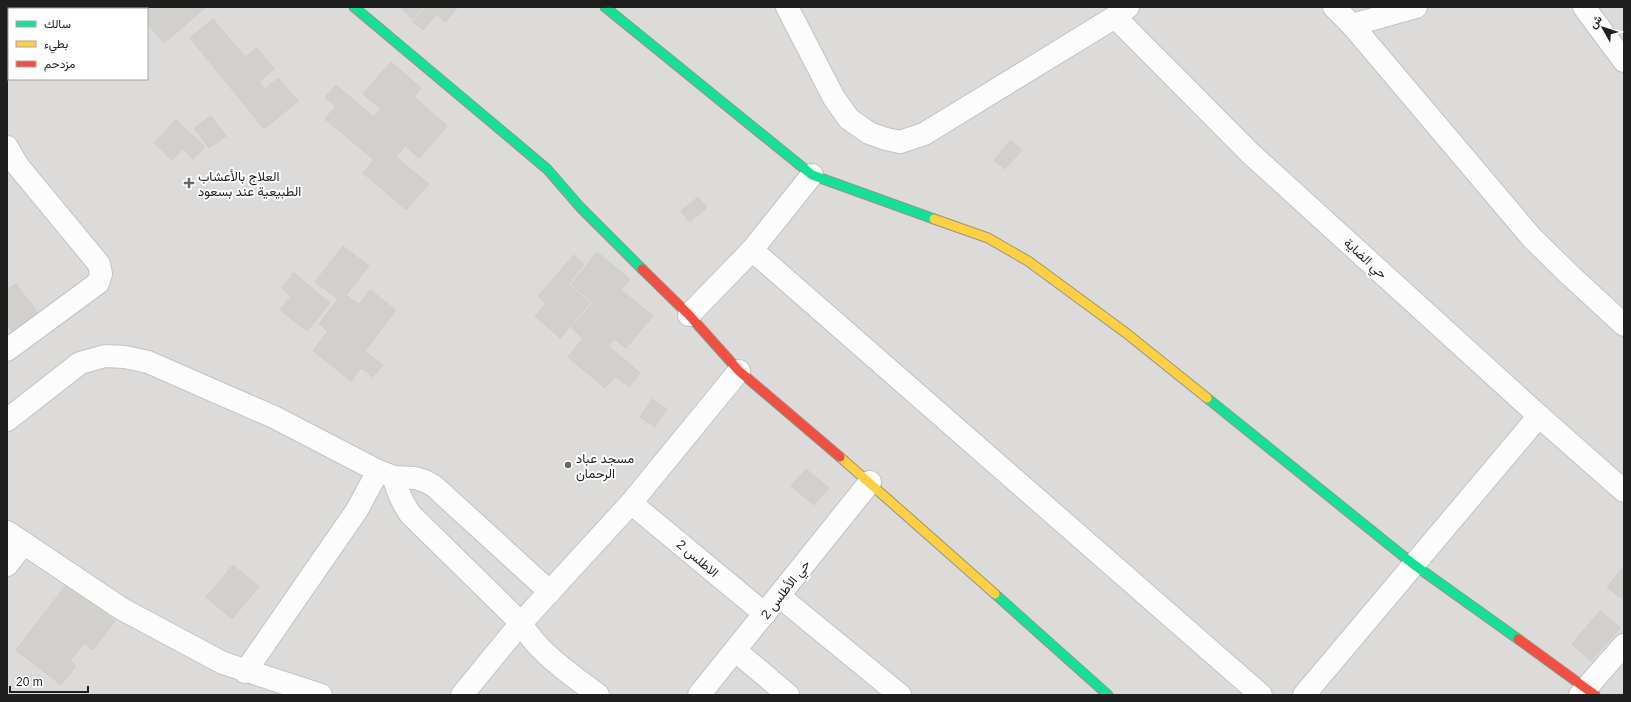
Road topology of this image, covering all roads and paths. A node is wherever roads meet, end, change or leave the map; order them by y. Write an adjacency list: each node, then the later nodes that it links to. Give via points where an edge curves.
1 (354, 7): 14 (street, via 547,168 580,207)
2 (605, 7): 12 (street)
3 (787, 7): 7 (street, via 834,98 849,119 869,133 900,142 924,134)
4 (1334, 7): 8 (street)
5 (1416, 7): 8 (street)
6 (1584, 7): 9 (street)
7 (1122, 12): 18 (street, حي الضاية, via 1250,153)
8 (1352, 25): 15 (street, via 1532,238)
9 (1624, 61)
10 (7, 147): 11 (street)
11 (13, 171): 16 (street, via 99,264 100,274 98,283)
12 (812, 175): 13 (street); 25 (street, via 988,238 1028,261 1126,333)
13 (752, 250): 14 (street); 42 (street)
14 (689, 315): 17 (street)
15 (1624, 325)
16 (7, 350)
17 (738, 371): 21 (street); 23 (street)
18 (1539, 416): 22 (street, حي الضاية); 25 (street)
19 (7, 420): 20 (street, via 80,363 105,356 125,357 148,362 274,417)
20 (386, 474): 27 (street, via 415,478 434,486); 30 (street, via 410,514); 33 (street, via 357,510)
21 (870, 482): 28 (street, حي الأطلس 2); 41 (street)
22 (1624, 491)
23 (631, 503): 27 (street); 29 (street, الاطلس 2)
24 (16, 538): 26 (street); 33 (street, via 122,609 223,663)
25 (1413, 564): 34 (street); 43 (street)
26 (7, 565)
27 (550, 592): 30 (street)
28 (779, 596): 29 (street, حي الأطلس 2); 40 (street)
29 (765, 614): 32 (street, حي الأطلس 2)
30 (521, 623): 36 (street); 37 (street, via 547,654)
31 (1624, 646): 34 (street)
32 (736, 651): 38 (street, حي الأطلس 2); 39 (street)
33 (245, 672): 35 (street)
34 (1587, 693)
35 (321, 695)
36 (462, 695)
37 (598, 695)
38 (699, 695)
39 (788, 695)
40 (900, 695)
41 (1108, 695)
42 (1261, 695)
43 (1304, 695)

